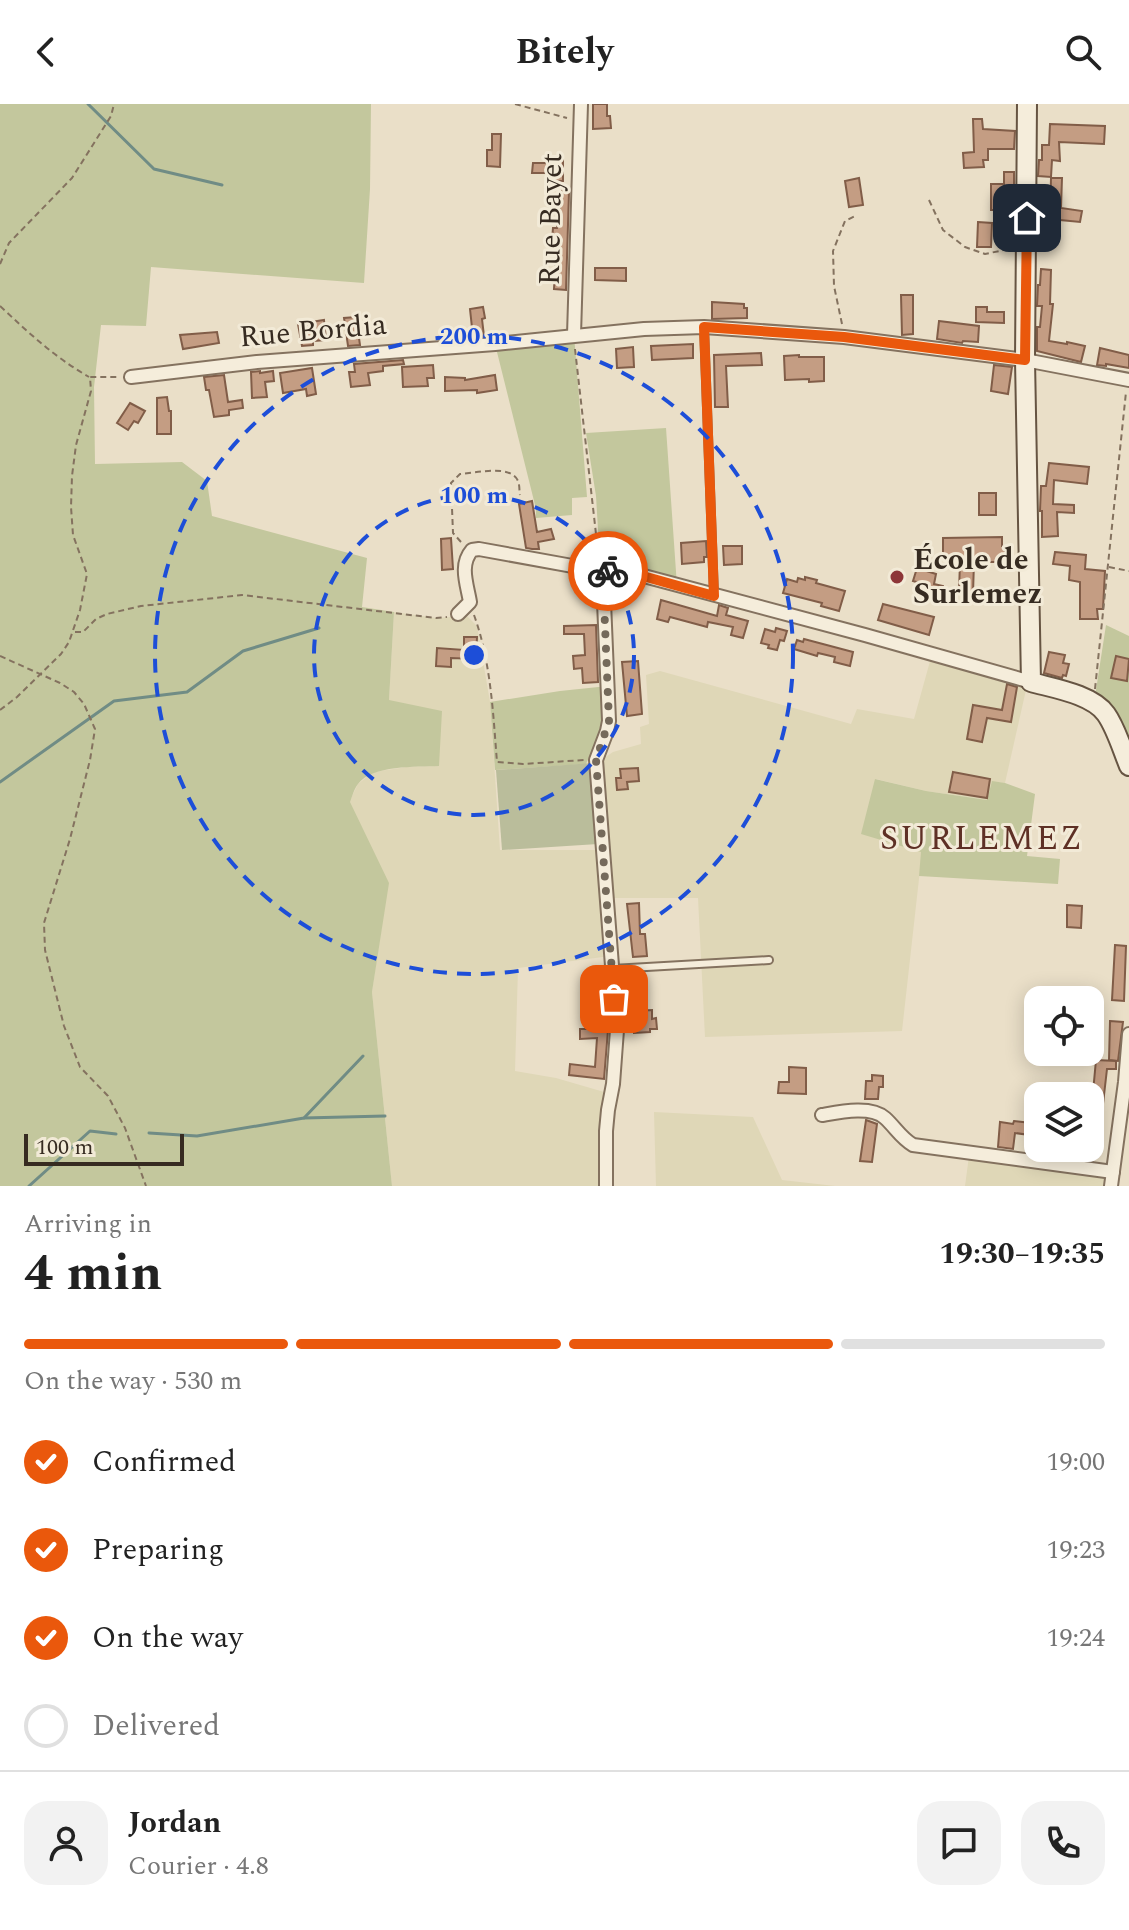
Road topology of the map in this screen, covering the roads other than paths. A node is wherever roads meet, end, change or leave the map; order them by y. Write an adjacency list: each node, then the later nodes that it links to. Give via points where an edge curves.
1 (581, 104): 4 (street, Rue Bayet)
2 (1027, 104): 5 (street)
3 (704, 327): 4 (street, Rue Bordia); 5 (street, Rue Bordia, via 844,337); 9 (lane)
4 (574, 335): 6 (street, Rue Bordia)
5 (1025, 360): 7 (street, Rue Bordia); 11 (street)
6 (131, 377)
7 (1128, 380)
8 (599, 570): 9 (street, via 625,571); 10 (street, via 472,550 464,564 470,602); 14 (street, via 609,707 596,760)
9 (714, 596): 11 (street)
10 (458, 614)
11 (1031, 682): 12 (street, via 1094,703 1108,715)
12 (1129, 766)
13 (769, 960): 14 (lane)
14 (612, 969): 18 (street, via 617,1030)
15 (1129, 1034): 17 (street)
16 (822, 1115): 17 (street, via 849,1110 880,1114 913,1145)
17 (1113, 1172): 19 (street)
18 (606, 1186)
19 (1111, 1186)

